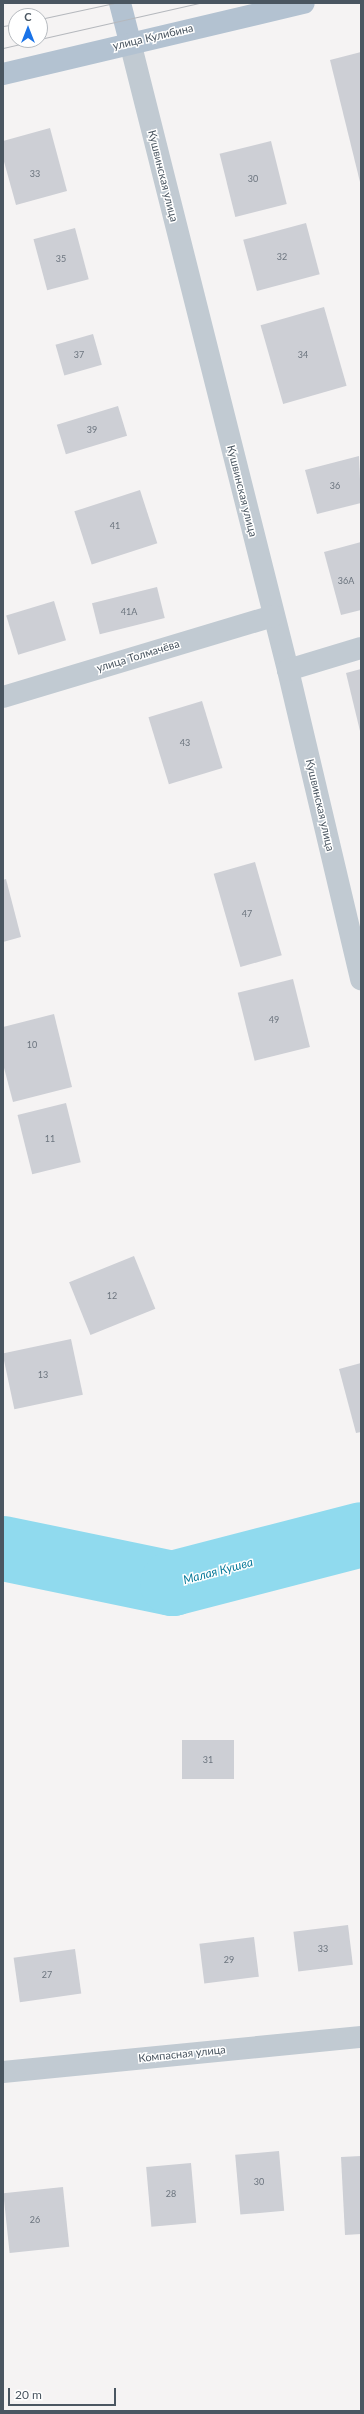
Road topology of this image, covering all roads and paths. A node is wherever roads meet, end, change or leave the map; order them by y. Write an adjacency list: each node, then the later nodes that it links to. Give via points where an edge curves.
1 (120, 3): 3 (main road, Кушвинская улица)
2 (304, 3): 3 (main road, улица Кулибина)
3 (130, 42): 4 (main road, улица Кулибина); 5 (street, Кушвинская улица)
4 (3, 74)
5 (273, 616): 7 (street, Кушвинская улица); 8 (street, улица Толмачёва)
6 (361, 648): 7 (street)
7 (288, 670): 9 (street, Кушвинская улица)
8 (3, 697)
9 (361, 979)
10 (361, 2037): 11 (street, Компасная улица)
11 (3, 2072)

